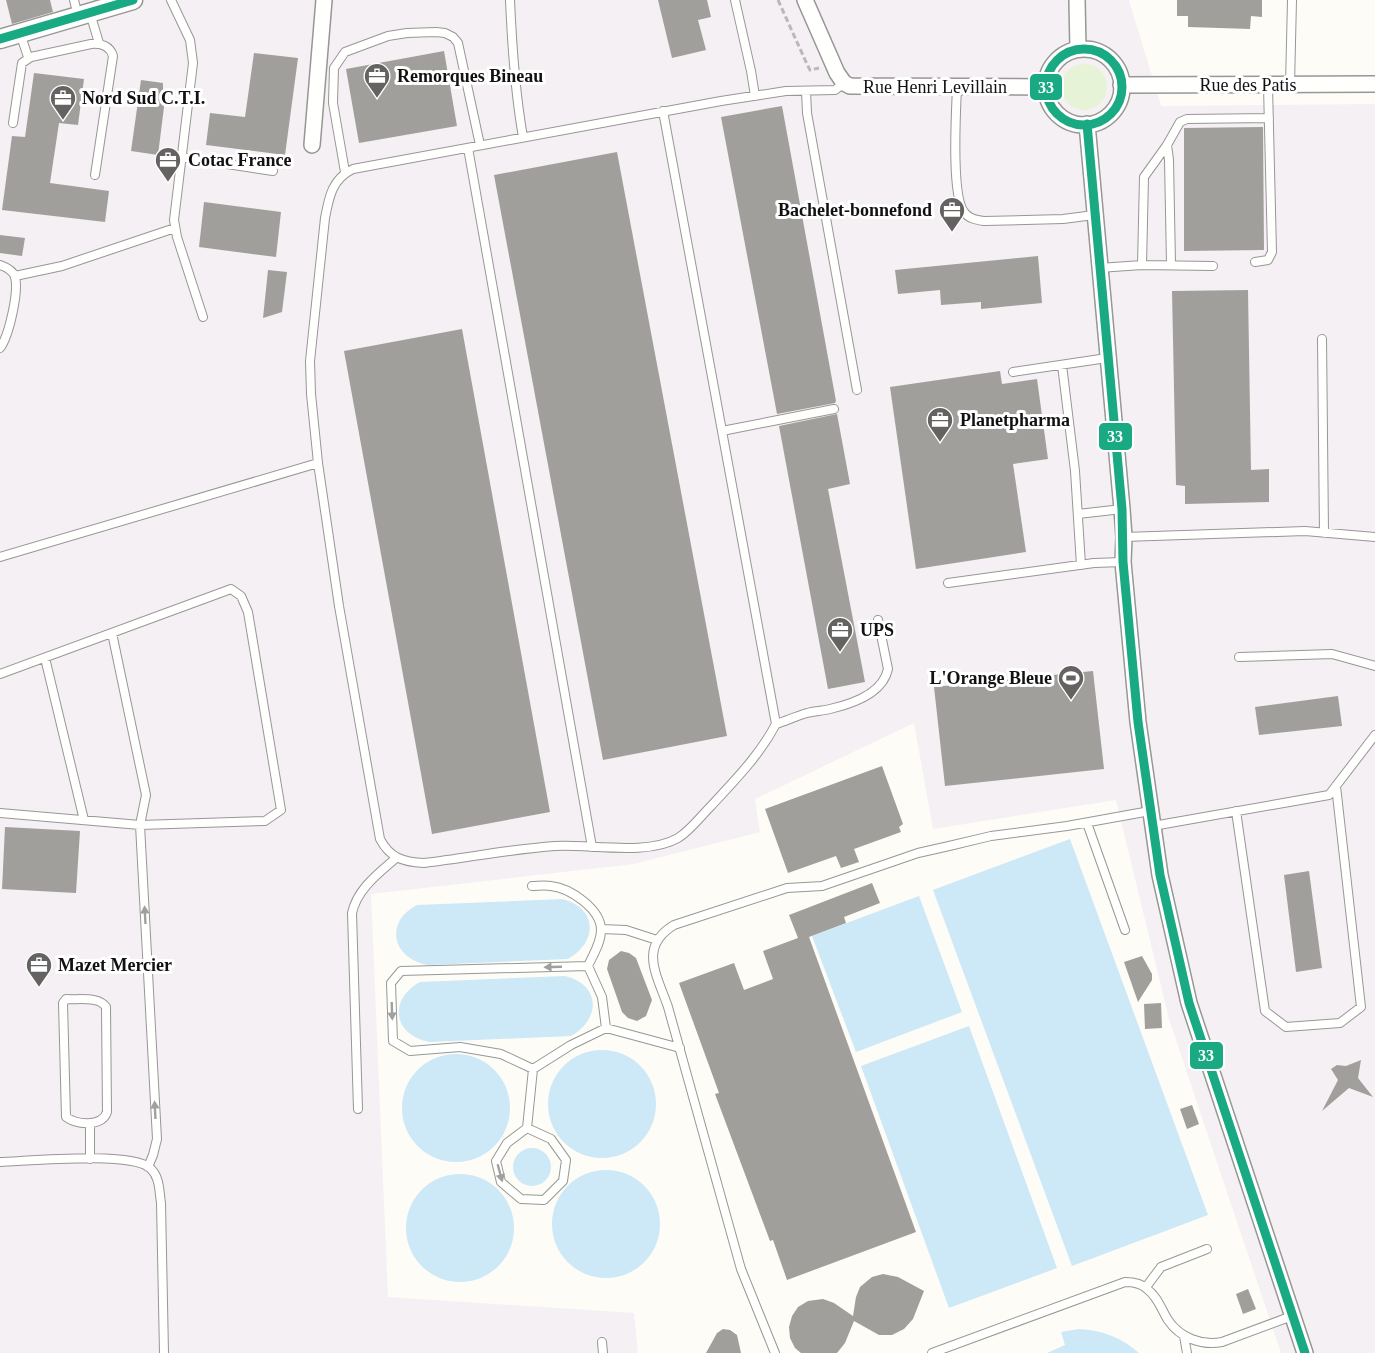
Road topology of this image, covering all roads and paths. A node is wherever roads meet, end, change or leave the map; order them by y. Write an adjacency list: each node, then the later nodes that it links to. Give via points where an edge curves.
1 (133, 0): 10 (street)
2 (171, 0): 35 (lane, via 193,50)
3 (324, 0): 33 (street)
4 (510, 0): 30 (lane)
5 (735, 0): 25 (lane)
6 (778, 0): 16 (path, via 810,70)
7 (805, 0): 16 (street, Rue Henri Levillain)
8 (1077, 0): 14 (street)
9 (1292, 0): 20 (lane)
10 (80, 10): 11 (street); 13 (lane)
11 (20, 33): 12 (street); 15 (lane)
12 (0, 39)
13 (99, 43): 15 (lane); 38 (lane, via 108,47 113,56)
14 (1078, 49): 19 (street, via 1108,57 1120,74); 23 (street, via 1052,66)
15 (28, 57): 28 (lane, via 22,63)
16 (834, 64): 17 (street, Rue Henri Levillain)
17 (844, 83): 22 (street, Rue Henri Levillain, via 859,88); 24 (lane, via 835,90)
18 (1375, 84): 20 (street, Rue des Patis)
19 (1121, 85): 21 (street, Rue des Patis); 29 (street, via 1112,112)
20 (1290, 85): 21 (street, Rue des Patis)
21 (1268, 86): 27 (lane)
22 (957, 87): 23 (street, Rue Henri Levillain); 39 (lane, via 956,188 965,214 984,221)
23 (1046, 87): 29 (street, via 1050,104 1061,118)
24 (806, 91): 25 (lane); 54 (lane)
25 (755, 96): 26 (lane)
26 (663, 111): 30 (lane); 56 (lane)
27 (1269, 118): 32 (lane, via 1187,119 1180,122); 41 (lane, via 1272,252 1268,260)
28 (13, 123)
29 (1087, 124): 39 (street)
30 (523, 137): 31 (lane)
31 (480, 145): 34 (lane); 37 (lane, via 458,43 453,37 436,32 388,36 345,52 334,68 333,103)
32 (1167, 145): 42 (lane); 44 (lane, via 1142,183)
33 (312, 146)
34 (468, 147): 37 (lane); 82 (lane)
35 (181, 158): 36 (lane); 40 (lane)
36 (273, 171)
37 (345, 172): 57 (lane, via 329,197 310,361)
38 (95, 175)
39 (1094, 215): 46 (street)
40 (175, 228): 47 (lane, via 62,266); 48 (lane)
41 (1255, 262)
42 (1171, 264): 44 (lane); 45 (lane)
43 (0, 265): 47 (lane)
44 (1142, 265): 46 (lane)
45 (1213, 266)
46 (1099, 268): 51 (street)
47 (15, 276): 50 (lane, via 10,327)
48 (203, 317)
49 (1322, 339): 60 (lane)
50 (0, 348)
51 (1107, 358): 52 (lane); 58 (street)
52 (1062, 365): 53 (lane); 59 (lane)
53 (1013, 372)
54 (857, 390)
55 (834, 409): 56 (lane)
56 (722, 431): 73 (lane)
57 (318, 463): 63 (lane); 83 (lane, via 380,839)
58 (1122, 509): 59 (lane); 61 (street)
59 (1078, 514): 65 (lane)
60 (1324, 533): 61 (lane); 62 (lane)
61 (1124, 537): 64 (street)
62 (1375, 537)
63 (0, 557)
64 (1123, 562): 65 (lane); 78 (street, via 1138,722)
65 (1081, 565): 66 (lane)
66 (948, 582)
67 (878, 620): 73 (lane, via 888,669 882,684 852,702)
68 (112, 633): 70 (lane); 81 (lane, via 146,795); 81 (lane, via 231,589 241,597 248,612 281,810 265,821)
69 (1239, 657): 71 (lane, via 1332,654)
70 (45, 658): 72 (lane); 79 (lane)
71 (1375, 666)
72 (0, 674)
73 (776, 724): 82 (lane, via 748,766 678,838 657,845)
74 (1375, 735): 75 (lane)
75 (1336, 786): 76 (lane, via 1329,795); 76 (lane, via 1361,1007 1340,1023 1286,1027 1264,1011)
76 (1236, 811): 78 (lane)
77 (0, 813): 79 (lane)
78 (1152, 818): 80 (lane); 100 (street, via 1160,875 1189,1003)
79 (84, 820): 81 (lane)
80 (1087, 823): 86 (lane); 87 (lane, via 991,836 918,853 822,886 787,888 674,925)
81 (140, 825): 97 (lane, one-way to 81, via 157,1139)
82 (592, 847): 83 (lane, via 556,846 424,863)
83 (396, 858): 92 (lane, via 365,888 352,913)
84 (532, 886): 85 (lane, via 553,886 580,897 594,911)
85 (602, 929): 87 (lane, via 626,930); 88 (lane)
86 (1125, 930)
87 (657, 940): 90 (lane, via 652,951 653,965)
88 (588, 966): 89 (lane, via 602,997); 91 (lane, one-way to 91, via 401,971 391,983 393,1041 410,1051 460,1047 501,1054)
89 (606, 1028): 90 (lane); 91 (lane)
90 (680, 1048): 105 (lane, via 741,1269)
91 (533, 1069): 94 (lane)
92 (358, 1109)
93 (90, 1123): 93 (lane, via 66,1118 66,999 98,1000 106,1007 107,1112 101,1121); 95 (lane)
94 (527, 1128): 94 (lane, one-way to 94, via 507,1143 496,1161 501,1182 521,1199 544,1200 563,1181 566,1160 551,1139)
95 (90, 1159): 96 (lane); 97 (lane, via 132,1160)
96 (0, 1162)
97 (148, 1167): 103 (lane, via 156,1176 161,1203)
98 (1207, 1249): 99 (lane, via 1161,1267)
99 (1146, 1287): 101 (lane); 106 (lane, via 1125,1282)
100 (1292, 1316): 101 (lane, via 1212,1344); 108 (street)
101 (1184, 1336): 107 (lane)
102 (602, 1342): 104 (lane)
103 (164, 1353)
104 (603, 1353)
105 (775, 1353)
106 (932, 1353)
107 (1187, 1353)
108 (1305, 1353)

